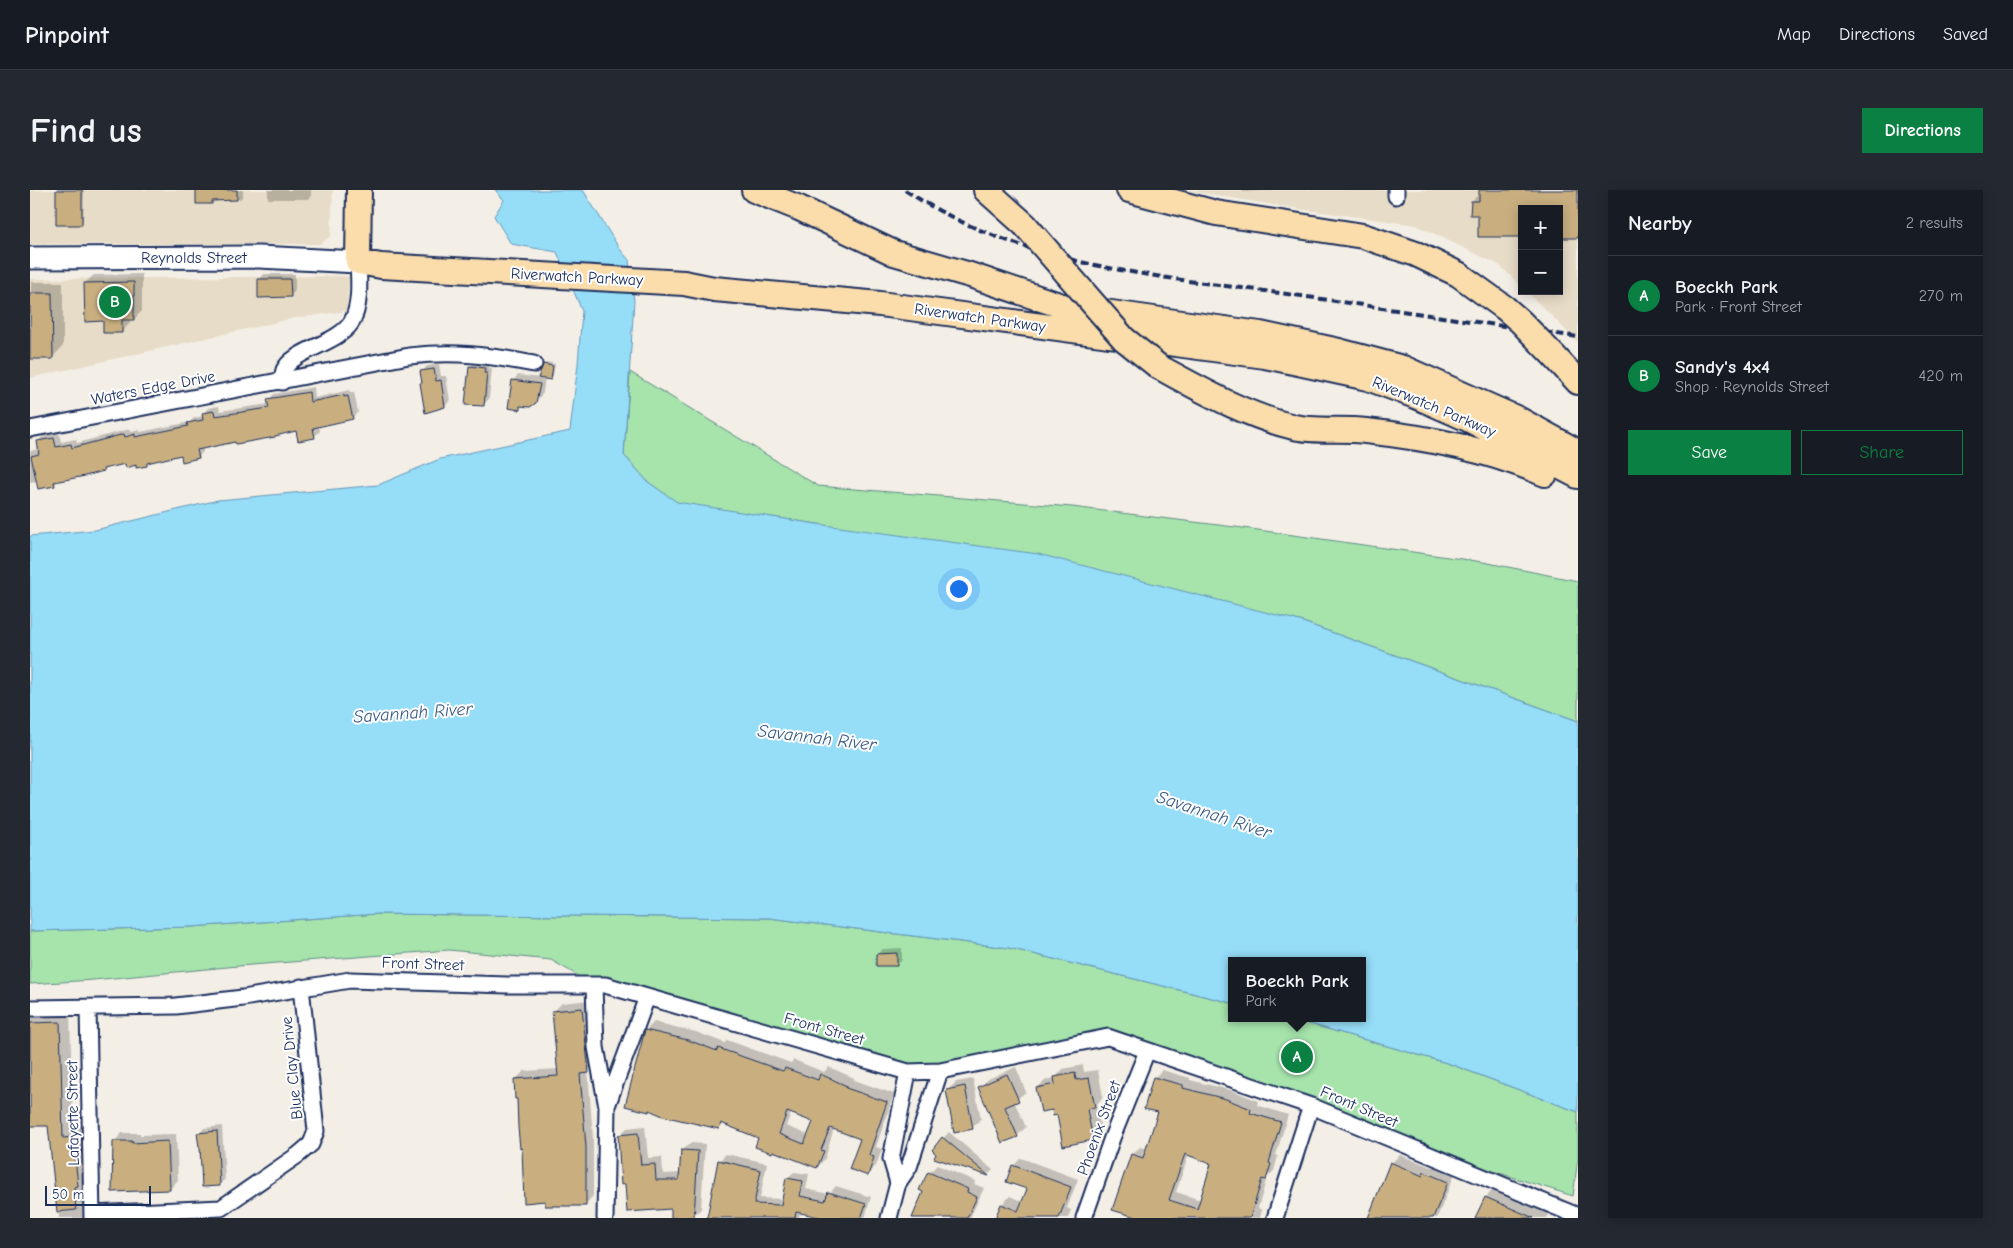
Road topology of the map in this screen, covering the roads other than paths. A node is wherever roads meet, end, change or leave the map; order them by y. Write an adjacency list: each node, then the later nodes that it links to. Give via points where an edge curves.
1 (359, 190): 6 (main road)
2 (754, 190): 11 (main road, Riverwatch Parkway, via 894,253 1062,306 1260,334 1339,350 1403,368 1518,419)
3 (986, 190): 13 (main road, bridge, via 1026,226 1124,339 1159,366 1244,411 1295,428 1363,430 1457,444 1519,463)
4 (1132, 191): 9 (main road, bridge, via 1216,214 1363,236 1416,254 1458,274 1505,308)
5 (30, 258): 6 (main road, Reynolds Street, via 259,258)
6 (358, 262): 8 (street, via 357,303 350,324 336,337 290,363 284,370); 12 (main road, Riverwatch Parkway, via 381,266 684,283 880,304 1245,354 1368,378 1468,419)
7 (534, 364): 8 (street, Waters Edge Drive, via 497,357 440,353 408,356)
8 (282, 382): 10 (street, Waters Edge Drive)
9 (1578, 382)
10 (30, 429)
11 (1578, 452)
12 (1578, 476)
13 (1578, 488)
14 (594, 985): 15 (street, Front Street, via 366,980); 16 (street, Front Street); 23 (street, via 596,1047)
15 (301, 987): 17 (street, Front Street, via 206,1003); 26 (street, Blue Clay Drive, via 316,1131 311,1144 221,1208)
16 (647, 997): 21 (street, Front Street); 23 (street)
17 (88, 1007): 18 (street, Front Street); 26 (street, Lafayette Street)
18 (30, 1008)
19 (1147, 1051): 20 (street, Front Street, via 1108,1037); 22 (street, Front Street); 28 (street, Phoenix Street, via 1112,1138)
20 (940, 1071): 21 (street, Front Street); 24 (street, via 909,1167)
21 (908, 1072): 24 (street, via 891,1159)
22 (1311, 1106): 25 (street, Front Street); 31 (street)
23 (607, 1107): 29 (street)
24 (898, 1182): 30 (street)
25 (1557, 1213): 27 (street, Front Street)
26 (92, 1216)
27 (1578, 1216)
28 (1087, 1217)
29 (605, 1218)
30 (890, 1218)
31 (1275, 1218)

